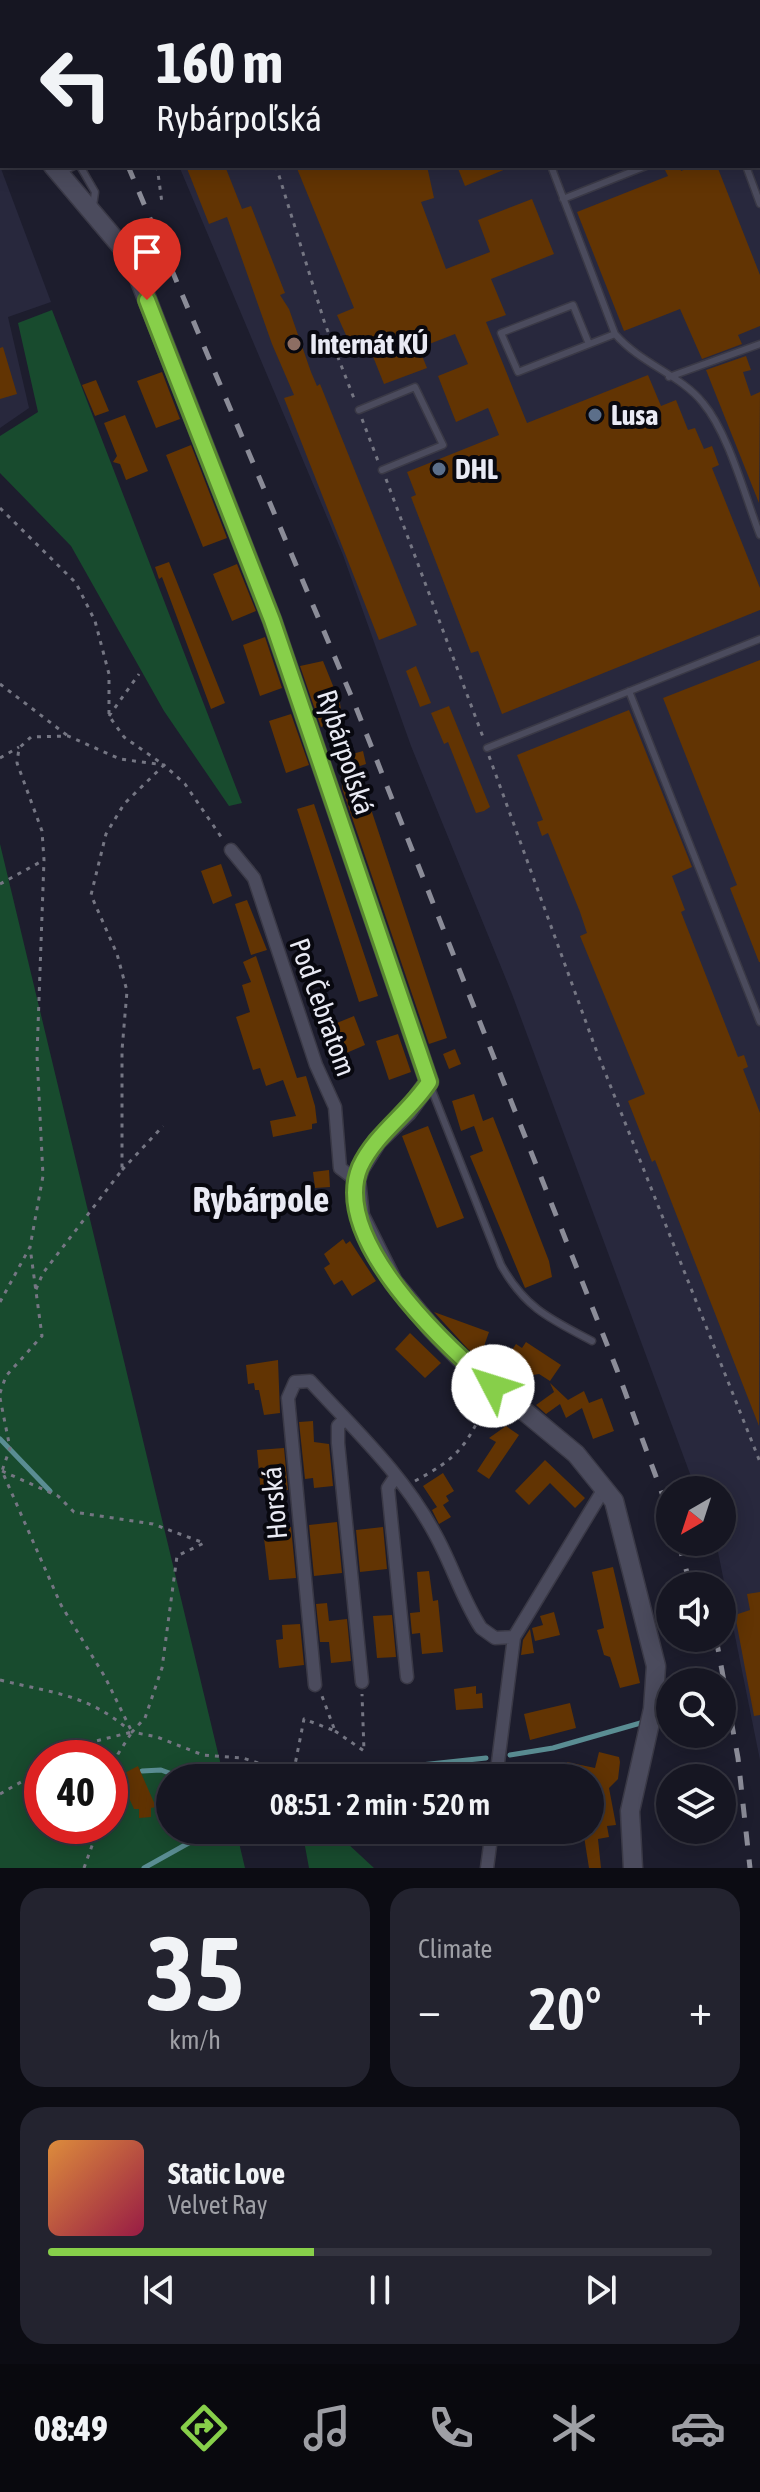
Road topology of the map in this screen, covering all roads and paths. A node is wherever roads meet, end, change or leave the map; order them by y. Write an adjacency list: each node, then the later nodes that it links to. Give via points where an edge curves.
1 (66, 168): 32 (street, Rybárpoľská, via 92,211 131,258 244,546)
2 (157, 168): 8 (path)
3 (277, 168): 14 (path, via 325,324)
4 (552, 168): 7 (lane)
5 (641, 168): 7 (lane)
6 (748, 169): 9 (lane)
7 (563, 199): 10 (lane)
8 (162, 203)
9 (760, 204)
10 (615, 334): 11 (lane); 13 (lane, via 632,353)
11 (589, 344): 11 (lane, via 518,372 501,333 573,305)
12 (760, 344): 13 (lane)
13 (669, 377): 17 (lane, via 705,404)
14 (359, 410): 15 (path); 15 (lane, via 415,387 443,445)
15 (382, 470): 25 (path)
16 (0, 508): 22 (path, via 76,583 95,621 109,674)
17 (760, 535)
18 (760, 639): 21 (lane)
19 (139, 674): 22 (path)
20 (0, 684): 23 (path)
21 (629, 691): 25 (lane); 31 (lane)
22 (109, 716): 27 (path, via 124,737)
23 (68, 736): 24 (path); 27 (path, via 120,759)
24 (31, 737): 26 (path); 29 (path, via 19,748 17,763 42,831)
25 (487, 748): 43 (path, via 595,1047)
26 (0, 758)
27 (164, 765): 28 (path, via 185,784); 34 (path, via 124,804 106,834 91,895 127,991)
28 (231, 850): 35 (street, Pod Čebratom, via 254,878 335,1107 340,1168)
29 (44, 860): 30 (path); 36 (path, via 37,1055 43,1176)
30 (0, 884)
31 (760, 1022)
32 (429, 1082): 35 (street, via 368,1154); 39 (lane, Rybárpoľská, via 513,1285 544,1316)
33 (163, 1126): 34 (path)
34 (122, 1170): 37 (path, via 43,1273)
35 (356, 1180): 40 (street, via 364,1228 393,1282 432,1329)
36 (30, 1247): 37 (path); 38 (path)
37 (34, 1294): 41 (path, via 42,1336 6,1376)
38 (0, 1302)
39 (592, 1341)
40 (493, 1386): 45 (path, via 472,1435 449,1463); 46 (street, via 576,1454)
41 (0, 1396): 44 (path, via 10,1448)
42 (345, 1419): 45 (street, Horská, via 370,1441); 50 (street, via 338,1426 338,1443); 51 (street, Horská, via 310,1381 295,1382 288,1398)
43 (760, 1462)
44 (2, 1471): 53 (path, via 61,1605); 53 (path, via 58,1496 74,1512 153,1524 204,1543 177,1556 162,1668 145,1718)
45 (400, 1482): 47 (street, Horská, via 435,1532 481,1628 495,1638); 48 (street, via 388,1488)
46 (605, 1487): 47 (street); 63 (street, via 621,1518 656,1666 653,1709 630,1811)
47 (514, 1637): 56 (street)
48 (407, 1677)
49 (0, 1680): 53 (path, via 62,1693 103,1709)
50 (362, 1682): 52 (path, via 364,1751)
51 (315, 1685): 52 (path)
52 (335, 1731): 53 (path, via 304,1719 294,1770 285,1772 243,1758 203,1755)
53 (132, 1732): 54 (path); 55 (path)
54 (100, 1740)
55 (127, 1740)
56 (498, 1764)
57 (24, 1780): 58 (path)
58 (0, 1794)
59 (93, 1844): 61 (path)
60 (490, 1844): 62 (street)
61 (84, 1868)
62 (487, 1868)
63 (633, 1868)

